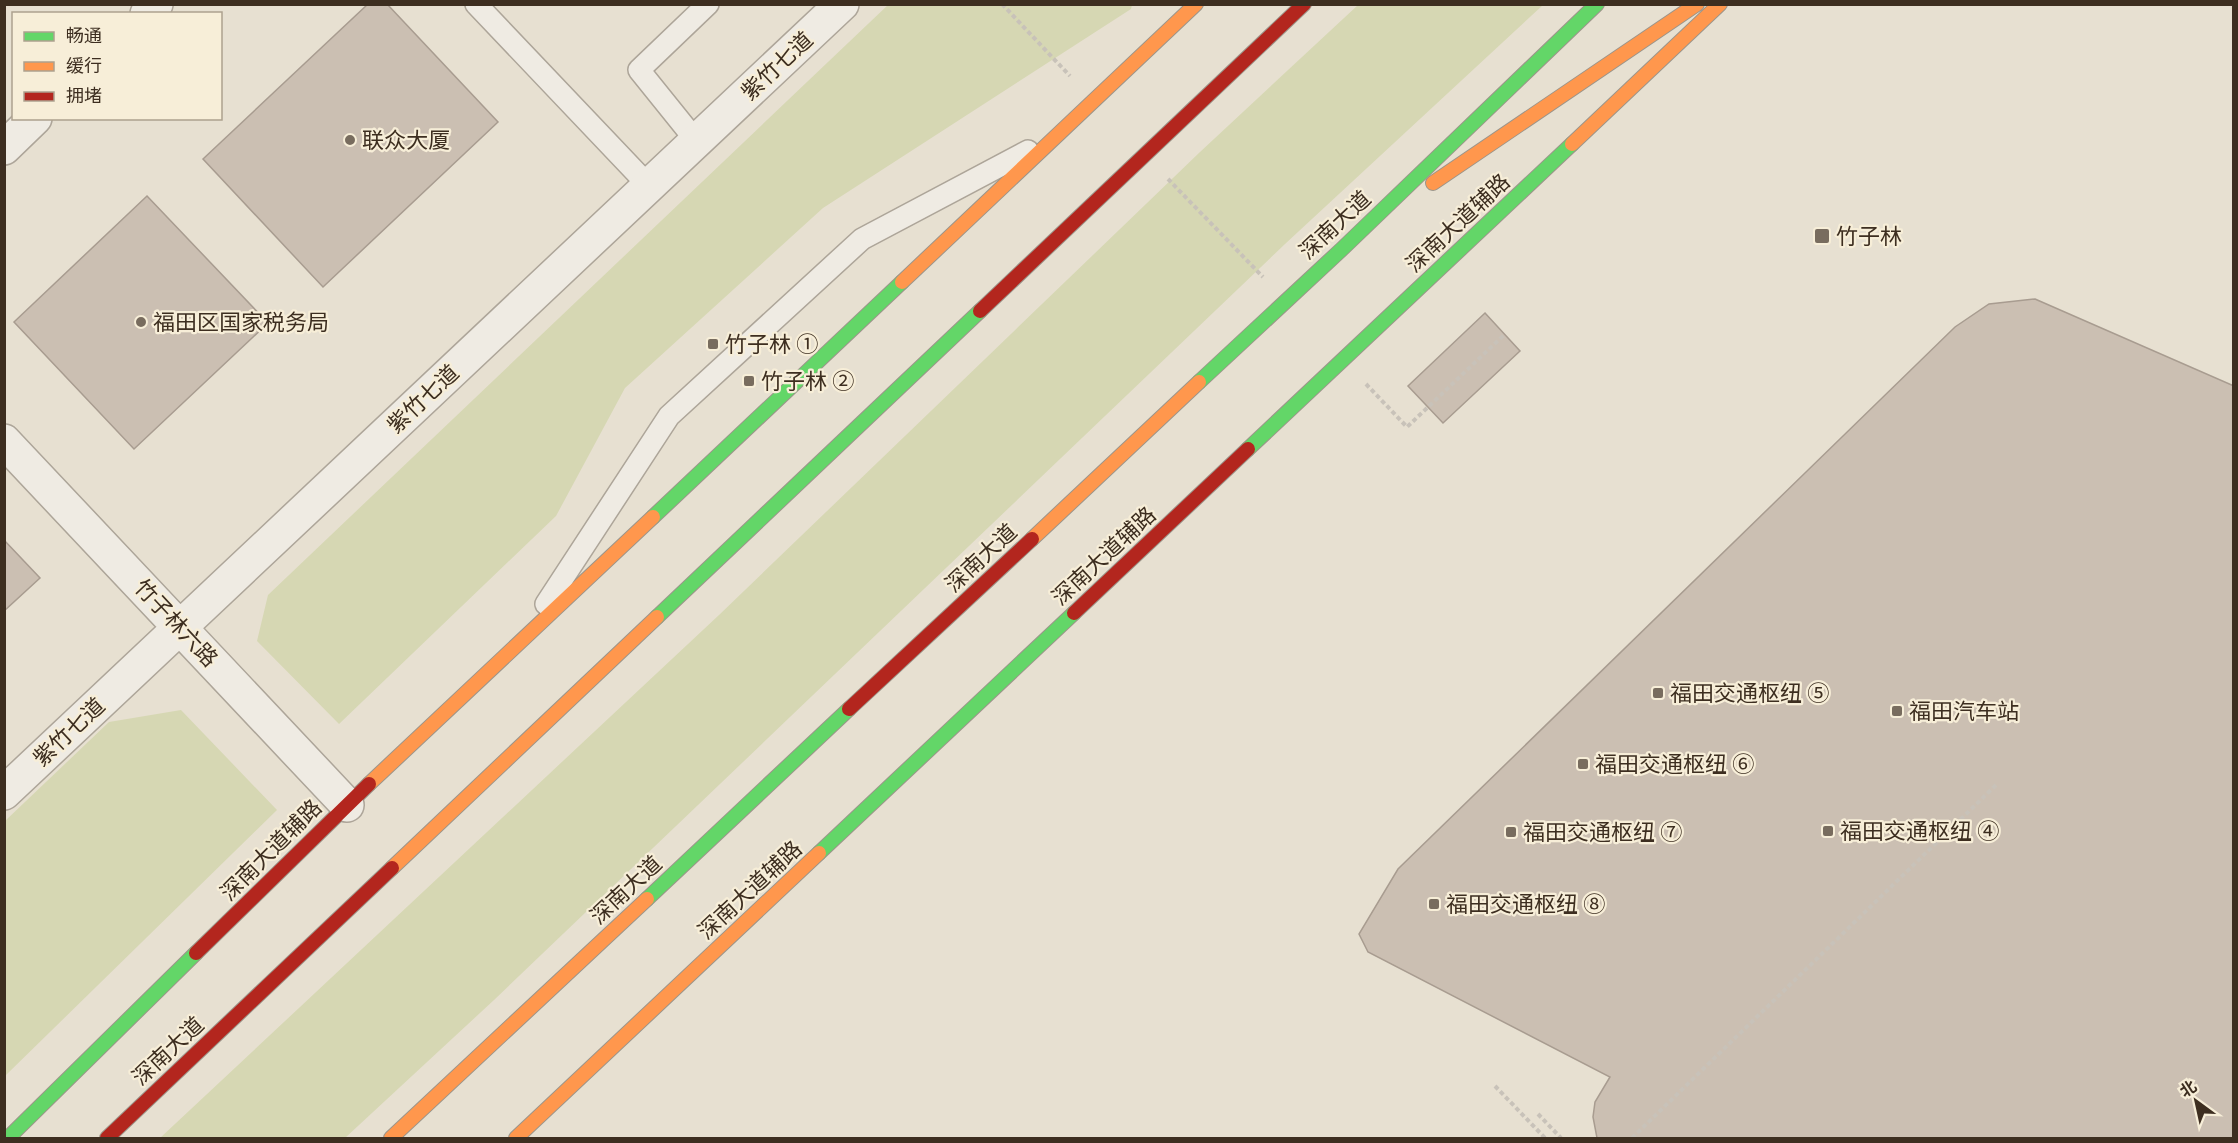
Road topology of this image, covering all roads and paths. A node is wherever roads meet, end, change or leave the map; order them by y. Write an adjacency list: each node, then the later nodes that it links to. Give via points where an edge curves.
1 (476, 4): 16 (lane)
2 (708, 4): 13 (lane, via 639,70)
3 (842, 4): 13 (street, 紫竹七道)
4 (1002, 4): 10 (path)
5 (1196, 4): 10 (main road, 深南大道辅路)
6 (1304, 4): 15 (main road, 深南大道)
7 (1597, 4): 17 (main road, 深南大道)
8 (1696, 4): 17 (main road, via 1445,174)
9 (1720, 4): 20 (main road, 深南大道辅路)
10 (1094, 102): 12 (main road, 深南大道辅路)
11 (33, 120): 14 (street)
12 (1060, 134): 23 (main road, 深南大道辅路); 23 (lane, via 862,239 669,416)
13 (697, 142): 16 (street, 紫竹七道)
14 (4, 148)
15 (1145, 155): 18 (path); 30 (main road, 深南大道)
16 (649, 186): 22 (street, 紫竹七道)
17 (1342, 249): 18 (main road, 深南大道)
18 (1286, 301): 31 (main road, 深南大道)
19 (1504, 334): 20 (path, via 1407,427)
20 (1343, 360): 32 (main road, 深南大道辅路)
21 (4, 441): 22 (street, 竹子林六路)
22 (180, 627): 25 (street, 紫竹七道); 26 (street, 竹子林六路)
23 (527, 633): 26 (main road, 深南大道辅路)
24 (1996, 785): 35 (path)
25 (4, 793)
26 (347, 805): 29 (main road, 深南大道辅路)
27 (1495, 1086): 33 (path)
28 (1538, 1114): 34 (path)
29 (8, 1138)
30 (107, 1138)
31 (391, 1138)
32 (516, 1138)
33 (1545, 1138)
34 (1562, 1138)
35 (1632, 1138)

